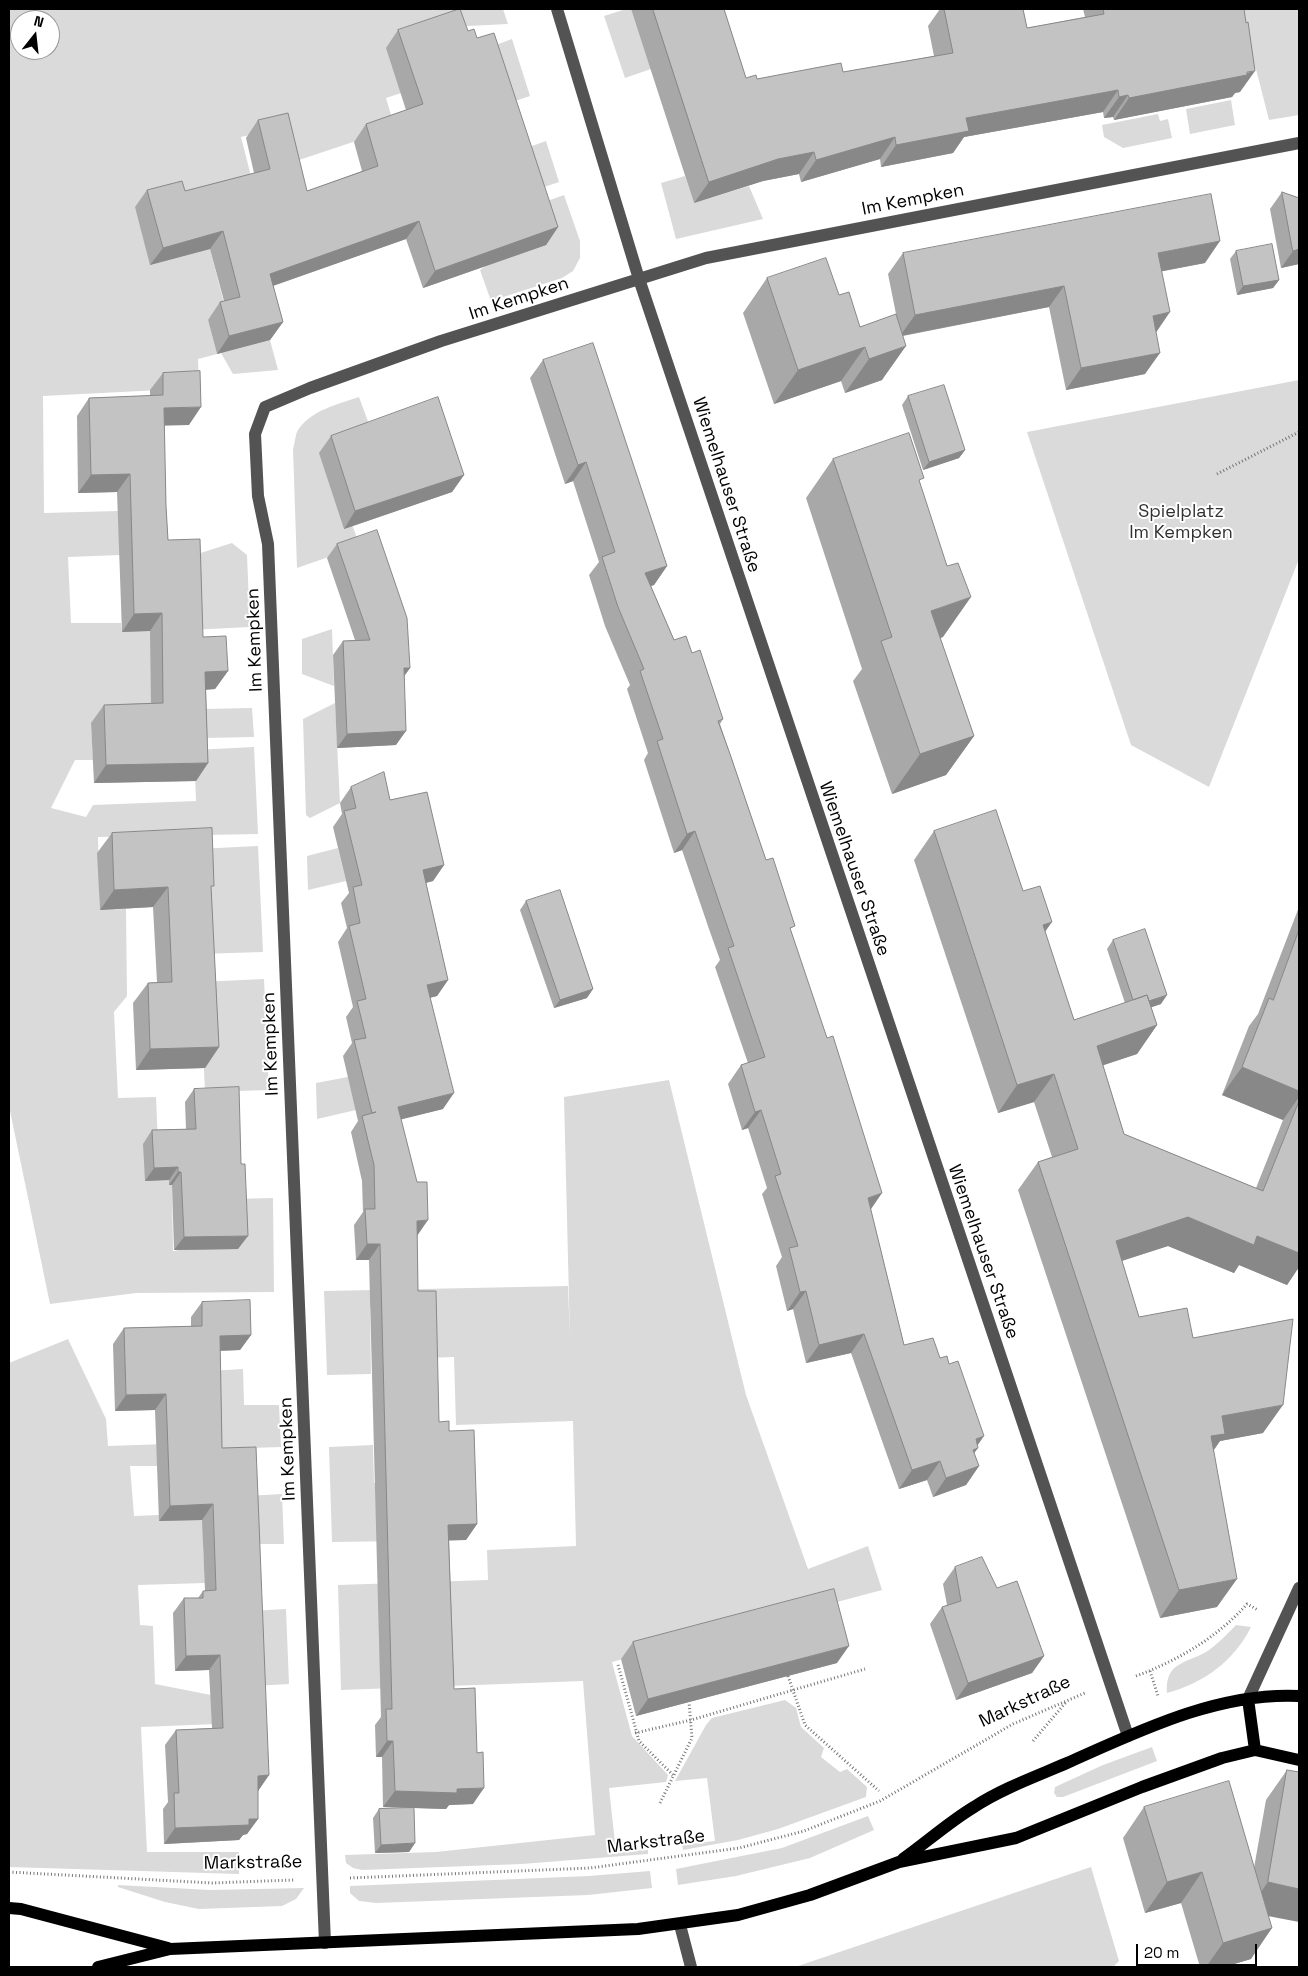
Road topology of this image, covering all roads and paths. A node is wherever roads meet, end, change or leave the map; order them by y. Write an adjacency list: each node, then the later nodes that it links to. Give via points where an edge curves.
1 (557, 9): 3 (street, Wiemelhauser Straße)
2 (1299, 144): 3 (street, Im Kempken, via 706,258)
3 (639, 279): 11 (street, Wiemelhauser Straße); 28 (street, Im Kempken, via 442,341 310,388 265,407 255,434 258,496 268,544)
4 (1299, 432): 5 (path)
5 (1217, 474)
6 (1299, 1588): 15 (street)
7 (1247, 1604): 11 (path, Markstraße, via 1234,1619 1202,1644 1150,1671)
8 (618, 1665): 18 (path)
9 (865, 1668): 12 (path)
10 (788, 1676): 12 (path)
11 (1110, 1684): 14 (path, Markstraße); 19 (street, Wiemelhauser Straße)
12 (792, 1690): 17 (path); 24 (path, via 805,1725)
13 (1299, 1696): 15 (main road)
14 (1069, 1699): 20 (path); 28 (path, Markstraße, via 1013,1724 880,1801 804,1831 739,1848 590,1868)
15 (1248, 1700): 19 (main road, via 1205,1709); 21 (main road)
16 (689, 1702): 17 (path)
17 (691, 1720): 18 (path); 23 (path, via 692,1738)
18 (635, 1733): 23 (path)
19 (1128, 1736): 26 (main road, via 974,1806)
20 (1033, 1741)
21 (1255, 1750): 22 (main road); 26 (main road, via 1179,1773 1016,1838)
22 (1299, 1760)
23 (673, 1775): 25 (path)
24 (879, 1791)
25 (660, 1803)
26 (899, 1862): 30 (main road, via 810,1895 747,1913)
27 (9, 1872): 28 (path, Markstraße, via 212,1883)
28 (323, 1879): 31 (street, Im Kempken)
29 (9, 1908): 32 (main road)
30 (680, 1925): 31 (main road); 34 (street)
31 (325, 1943): 32 (main road)
32 (170, 1949): 33 (main road)
33 (98, 1967)
34 (691, 1967)

